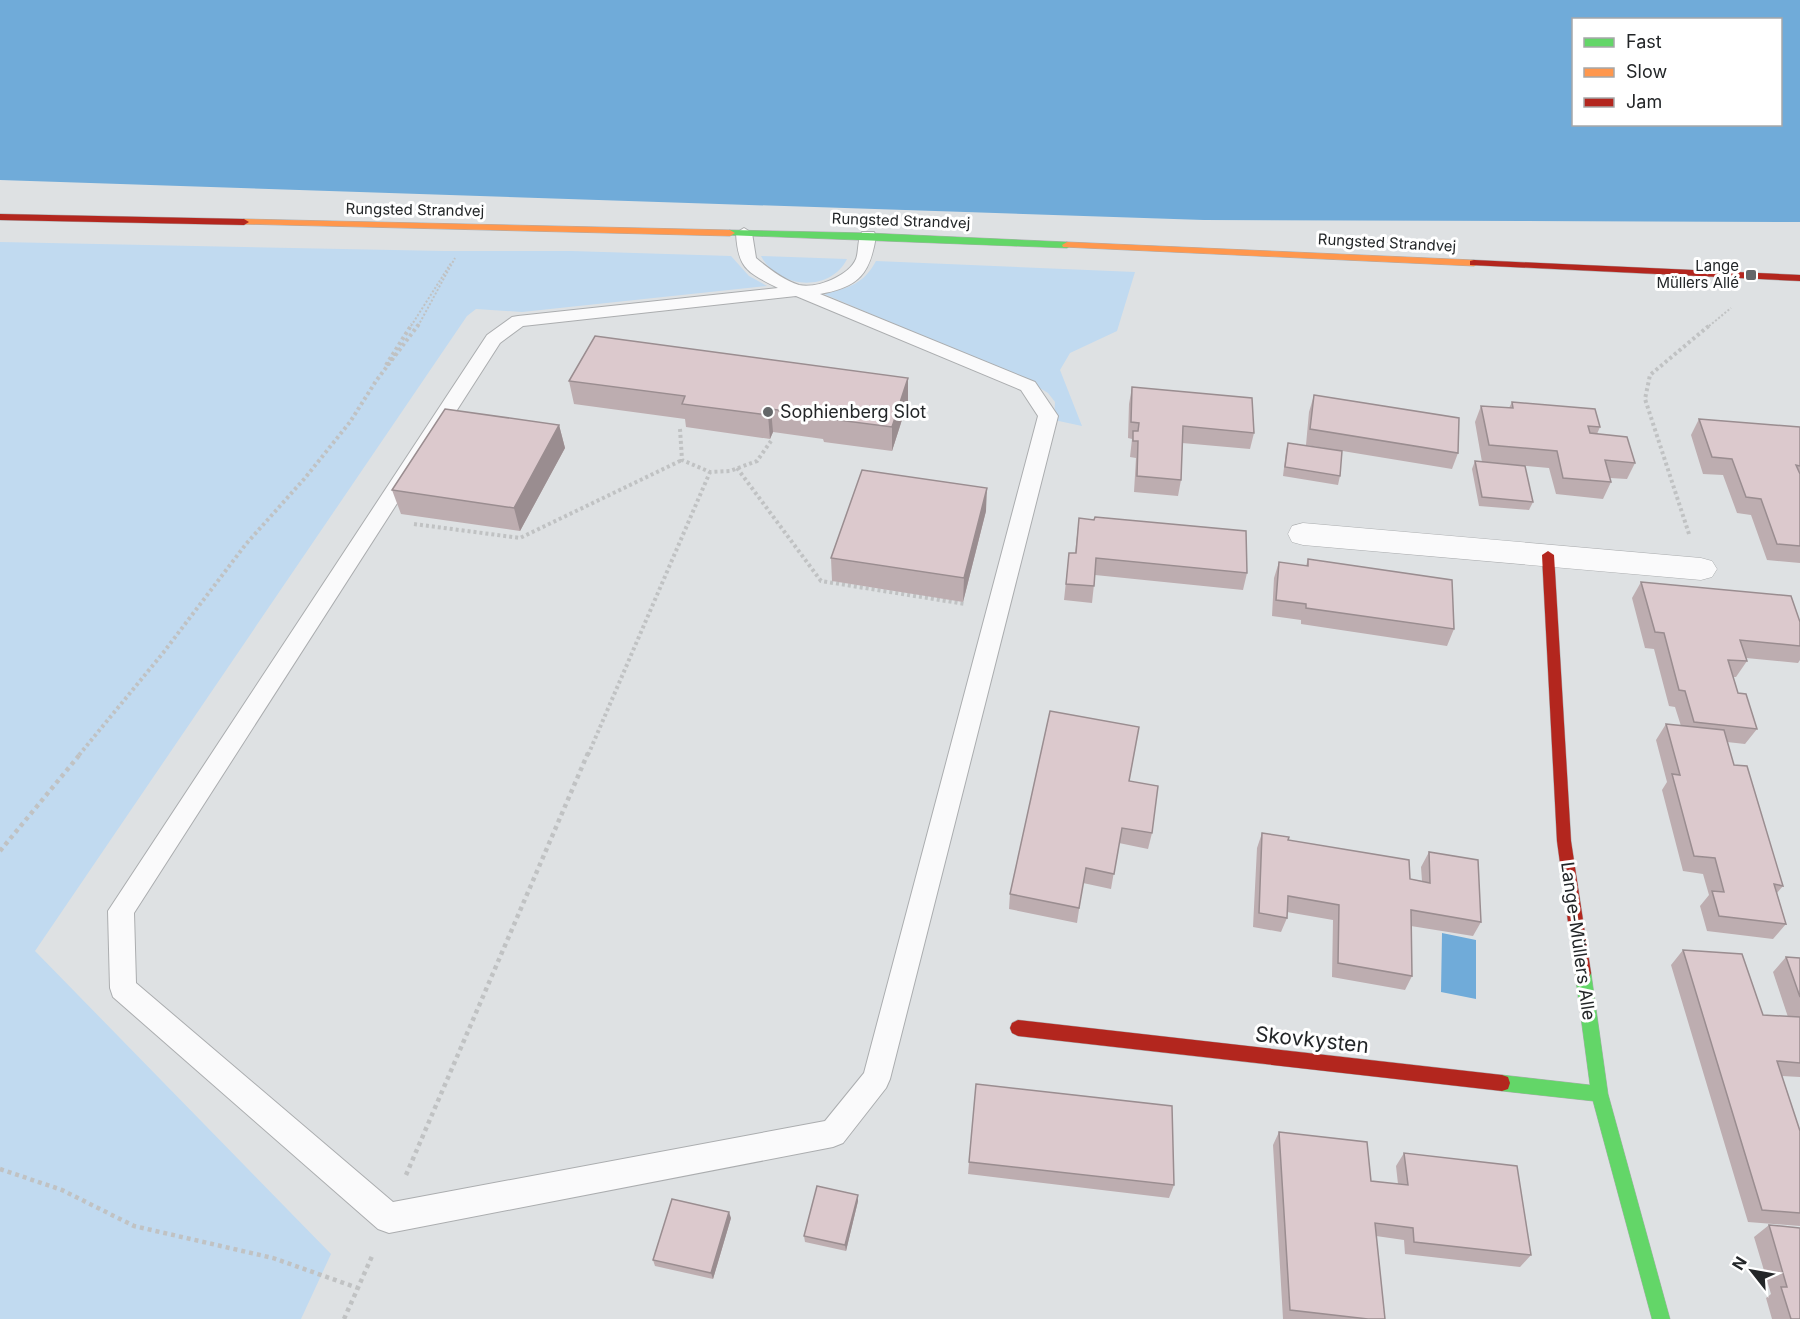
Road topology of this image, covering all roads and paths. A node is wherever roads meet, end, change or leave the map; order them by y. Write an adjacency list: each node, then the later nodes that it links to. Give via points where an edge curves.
1 (0, 217): 2 (main road, Rungsted Strandvej)
2 (744, 233): 3 (main road, Rungsted Strandvej); 6 (lane, via 749,261 766,275)
3 (868, 236): 4 (main road, Rungsted Strandvej); 6 (lane, via 864,260 854,274 829,286)
4 (1751, 275): 5 (main road, Rungsted Strandvej); 16 (path, via 1744,296 1650,375 1645,399)
5 (1800, 278)
6 (798, 291): 13 (lane, via 518,321 493,339); 17 (lane, via 1028,386 1048,416)
7 (376, 381): 7 (path, via 416,329 458,250); 18 (path, via 350,422 246,544 163,653)
8 (680, 429): 10 (path)
9 (771, 441): 11 (path, via 757,461)
10 (682, 460): 12 (path); 13 (path, via 520,538)
11 (737, 468): 12 (path); 17 (path, via 821,581)
12 (710, 472): 22 (path)
13 (376, 519): 22 (lane, via 121,911 123,988)
14 (1303, 534): 15 (street)
15 (1548, 555): 16 (street); 20 (main road, Lange-Müllers Alle, via 1564,841)
16 (1701, 569)
17 (998, 609): 22 (lane, via 876,1079 832,1133)
18 (0, 851)
19 (1018, 1028): 20 (main road, Skovkysten)
20 (1600, 1094): 25 (main road, Lange-Müllers Alle)
21 (0, 1169): 23 (path, via 62,1190 134,1226 273,1258)
22 (389, 1218): 23 (path)
23 (358, 1288): 24 (path)
24 (344, 1319)
25 (1661, 1319)

